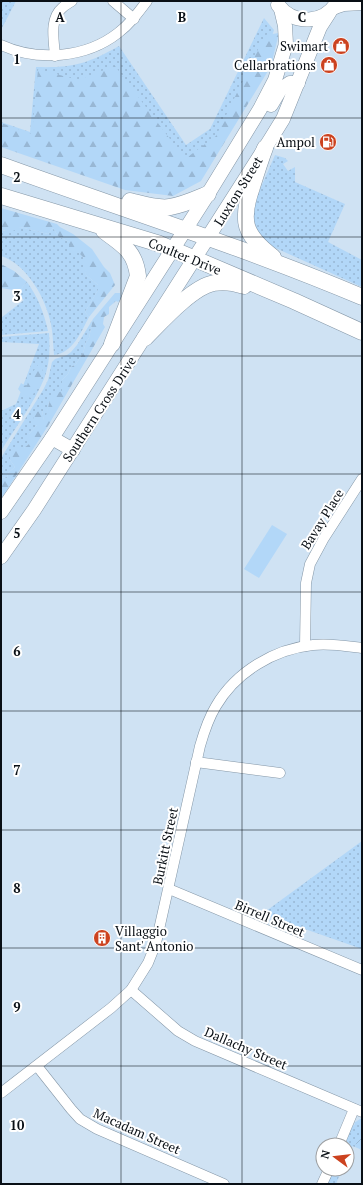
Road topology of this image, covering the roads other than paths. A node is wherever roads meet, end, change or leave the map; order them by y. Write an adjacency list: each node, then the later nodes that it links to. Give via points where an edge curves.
1 (72, 1): 9 (street, via 61,8 55,19)
2 (113, 1): 7 (street)
3 (147, 1): 7 (street)
4 (277, 3): 6 (main road, via 292,16 304,20 317,19); 11 (main road, Luxton Street, via 285,26 286,44 275,80)
5 (362, 5): 6 (street)
6 (333, 8): 10 (main road, Luxton Street, via 320,27)
7 (134, 19): 9 (street, via 118,34 100,45)
8 (1, 45): 9 (street, via 30,54)
9 (55, 56)
10 (298, 83): 11 (main road, via 290,83 280,90 259,124); 12 (main road, Luxton Street, via 283,119)
11 (243, 138): 14 (main road, Luxton Street)
12 (265, 148): 19 (main road, Luxton Street); 22 (main road, via 246,202 246,225 260,247)
13 (1, 165): 15 (main road, Coulter Drive)
14 (208, 194): 15 (main road, via 182,205 168,207); 18 (main road, Luxton Street)
15 (89, 195): 18 (main road, Coulter Drive)
16 (1, 196): 17 (main road, Coulter Drive)
17 (96, 224): 20 (main road, Coulter Drive); 27 (main road, via 127,248 137,266 136,284)
18 (186, 230): 19 (main road, Coulter Drive); 20 (main road, Luxton Street)
19 (209, 238): 21 (main road, Luxton Street); 22 (main road, Coulter Drive)
20 (173, 250): 21 (main road, Coulter Drive); 27 (main road, Southern Cross Drive)
21 (195, 259): 24 (main road, Coulter Drive); 26 (main road, Southern Cross Drive)
22 (285, 265): 23 (main road, Coulter Drive)
23 (362, 297)
24 (294, 301): 25 (main road, Coulter Drive); 26 (main road, via 234,283 214,283 188,297)
25 (362, 332)
26 (145, 338): 29 (main road, Southern Cross Drive)
27 (112, 344): 28 (main road, Southern Cross Drive)
28 (52, 438): 29 (main road); 31 (main road, Southern Cross Drive)
29 (73, 450): 32 (main road, Southern Cross Drive)
30 (362, 479): 33 (street, Bavay Place, via 310,564 306,583)
31 (1, 512)
32 (1, 557)
33 (305, 646): 34 (street, Burkitt Street, via 335,644); 35 (street, Burkitt Street, via 265,659 245,672 229,688 206,725)
34 (362, 648)
35 (196, 762): 36 (street); 37 (street, Burkitt Street)
36 (280, 773)
37 (169, 889): 38 (street, Birrell Street); 39 (street, Burkitt Street, via 156,943 148,963)
38 (362, 970)
39 (131, 990): 40 (street, Burkitt Street); 42 (street, Dallachy Street, via 195,1041)
40 (37, 1066): 41 (street, Burkitt Street); 44 (street, Macadam Street, via 80,1119 97,1129)
41 (1, 1093)
42 (358, 1111): 43 (street)
43 (343, 1137)
44 (224, 1184)

